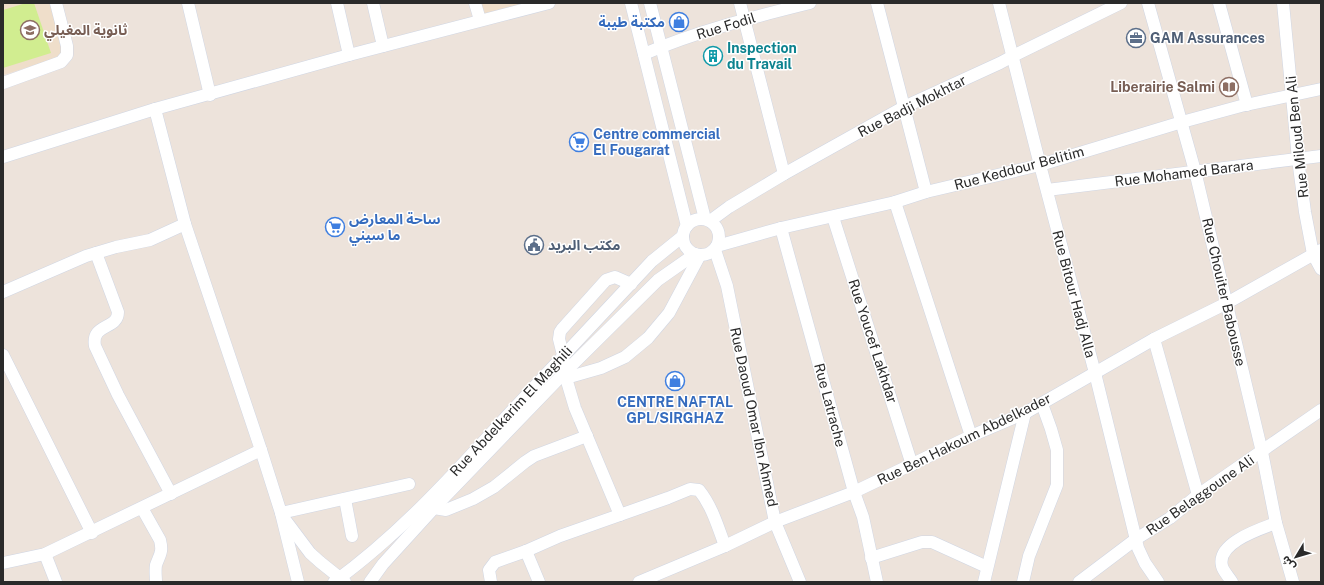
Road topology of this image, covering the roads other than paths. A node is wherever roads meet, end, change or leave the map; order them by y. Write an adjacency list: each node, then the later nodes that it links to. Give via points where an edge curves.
1 (56, 3): 24 (street, via 67,55 61,62)
2 (189, 3): 27 (street)
3 (337, 3): 22 (street)
4 (373, 3): 19 (street)
5 (476, 3): 17 (street)
6 (549, 3): 17 (street)
7 (631, 3): 21 (street)
8 (650, 3): 20 (street)
9 (740, 3): 18 (street)
10 (810, 3): 18 (street, Rue Fodil)
11 (877, 3): 29 (street)
12 (999, 3): 23 (street, Rue Bitour Hadj Alla)
13 (1121, 3): 23 (street, Rue Badji Mokhtar)
14 (1148, 3): 31 (street, Rue Chouiter Babousse)
15 (1219, 3): 28 (street)
16 (1283, 3): 26 (street, Rue Miloud Ben Ali)
17 (480, 20): 19 (street)
18 (744, 20): 20 (street, Rue Fodil); 37 (street)
19 (383, 46): 22 (street)
20 (661, 47): 21 (street, Rue Fodil); 42 (street)
21 (644, 54): 45 (street)
22 (348, 55): 27 (street)
23 (1013, 56): 29 (street, Rue Badji Mokhtar); 35 (street, Rue Bitour Hadj Alla)
24 (3, 83)
25 (1321, 89): 26 (street, Rue Keddour Belitim)
26 (1292, 94): 28 (street, Rue Keddour Belitim); 34 (street, Rue Miloud Ben Ali)
27 (210, 95): 30 (street)
28 (1247, 105): 31 (street, Rue Keddour Belitim)
29 (904, 107): 37 (street, Rue Badji Mokhtar); 39 (street)
30 (155, 109): 33 (street); 43 (street)
31 (1182, 122): 35 (street, Rue Keddour Belitim); 36 (street, Rue Chouiter Babousse)
32 (1321, 156): 34 (street, Rue Mohamed Barara)
33 (3, 157)
34 (1298, 159): 36 (street, Rue Mohamed Barara); 47 (street, Rue Miloud Ben Ali, via 1304,212)
35 (1040, 164): 38 (street, Rue Bitour Hadj Alla); 39 (street, Rue Keddour Belitim)
36 (1196, 171): 38 (street, Rue Mohamed Barara); 53 (street, Rue Chouiter Babousse)
37 (784, 174): 42 (street, Rue Badji Mokhtar)
38 (1047, 190): 57 (street, Rue Bitour Hadj Alla)
39 (926, 192): 40 (street, Rue Keddour Belitim)
40 (895, 202): 41 (street, Rue Keddour Belitim); 64 (street)
41 (833, 217): 44 (street, Rue Keddour Belitim); 67 (street, Rue Youcef Lakhdar)
42 (708, 220): 45 (street, via 695,220); 46 (street, via 715,225 720,235)
43 (185, 224): 48 (street, via 150,240); 65 (street)
44 (781, 228): 46 (street, Rue Keddour Belitim); 69 (street, Rue Latrache)
45 (685, 231): 49 (street, via 686,247); 51 (street, Rue Abdelkarim El Maghili)
46 (716, 248): 49 (street, via 710,253); 77 (street, Rue Daoud Omar Ibn Ahmed, via 727,286)
47 (1317, 252): 50 (street, Rue Miloud Ben Ali); 53 (street, Rue Ben Hakoum Abdelkader)
48 (96, 253): 52 (street); 70 (street, via 117,307 118,317 97,333 95,346)
49 (697, 255): 59 (street, via 658,280); 59 (street, via 669,313 648,338 625,357 601,368)
50 (1321, 269)
51 (630, 284): 56 (street, Rue Abdelkarim El Maghili); 56 (street, via 619,277 606,280 560,332 559,340)
52 (3, 292)
53 (1227, 304): 54 (street, Rue Ben Hakoum Abdelkader); 66 (street, Rue Chouiter Babousse)
54 (1154, 339): 57 (street, Rue Ben Hakoum Abdelkader); 71 (street)
55 (3, 355): 58 (street)
56 (563, 355): 59 (street); 88 (street, Rue Abdelkarim El Maghili, via 391,536)
57 (1095, 373): 60 (street, Rue Ben Hakoum Abdelkader); 81 (street, Rue Bitour Hadj Alla)
58 (7, 375): 79 (street)
59 (565, 375): 63 (street); 74 (street)
60 (1042, 404): 62 (street, Rue Ben Hakoum Abdelkader); 99 (street, via 1057,450 1057,485 1029,556)
61 (1321, 410): 66 (street, Rue Belaggoune Ali)
62 (1025, 413): 64 (street, Rue Ben Hakoum Abdelkader); 87 (street)
63 (587, 436): 74 (street, via 534,456 494,487 473,499 446,510); 76 (street)
64 (971, 436): 67 (street, Rue Ben Hakoum Abdelkader)
65 (261, 450): 70 (street); 75 (street)
66 (1262, 452): 71 (street, Rue Belaggoune Ali); 78 (street, Rue Chouiter Babousse)
67 (912, 465): 69 (street, Rue Ben Hakoum Abdelkader)
68 (408, 484): 72 (street)
69 (854, 492): 77 (street, Rue Ben Hakoum Abdelkader); 85 (street, Rue Latrache, via 863,518)
70 (171, 494): 73 (street)
71 (1198, 496): 81 (street, Rue Belaggoune Ali, via 1170,518)
72 (345, 499): 75 (street); 80 (street)
73 (142, 508): 79 (street); 90 (street, via 161,544 162,552 156,566)
74 (434, 508): 92 (street)
75 (281, 513): 88 (street, via 310,553); 91 (street)
76 (620, 515): 82 (street, via 690,489 699,490 709,505); 83 (street)
77 (775, 522): 82 (street, Rue Ben Hakoum Abdelkader); 96 (street, Rue Daoud Omar Ibn Ahmed)
78 (1276, 523): 102 (street, via 1248,534 1226,548 1222,567); 103 (street, Rue Chouiter Babousse)
79 (92, 533): 84 (street)
80 (352, 536)
81 (1136, 539): 100 (street, Rue Belaggoune Ali); 101 (street, Rue Bitour Hadj Alla, via 1145,563)
82 (725, 546): 95 (street, Rue Ben Hakoum Abdelkader)
83 (526, 551): 93 (street, via 495,562 489,570); 94 (street)
84 (45, 554): 86 (street); 89 (street)
85 (871, 558): 87 (street, via 917,543 932,542); 97 (street, Rue Latrache)
86 (3, 563)
87 (987, 567): 98 (street)
88 (340, 581)
89 (56, 582)
90 (156, 582)
91 (298, 582)
92 (370, 582)
93 (491, 582)
94 (539, 582)
95 (639, 582)
96 (800, 582)
97 (877, 582)
98 (984, 582)
99 (1023, 582)
100 (1079, 582)
101 (1158, 582)
102 (1232, 582)
103 (1293, 582)

